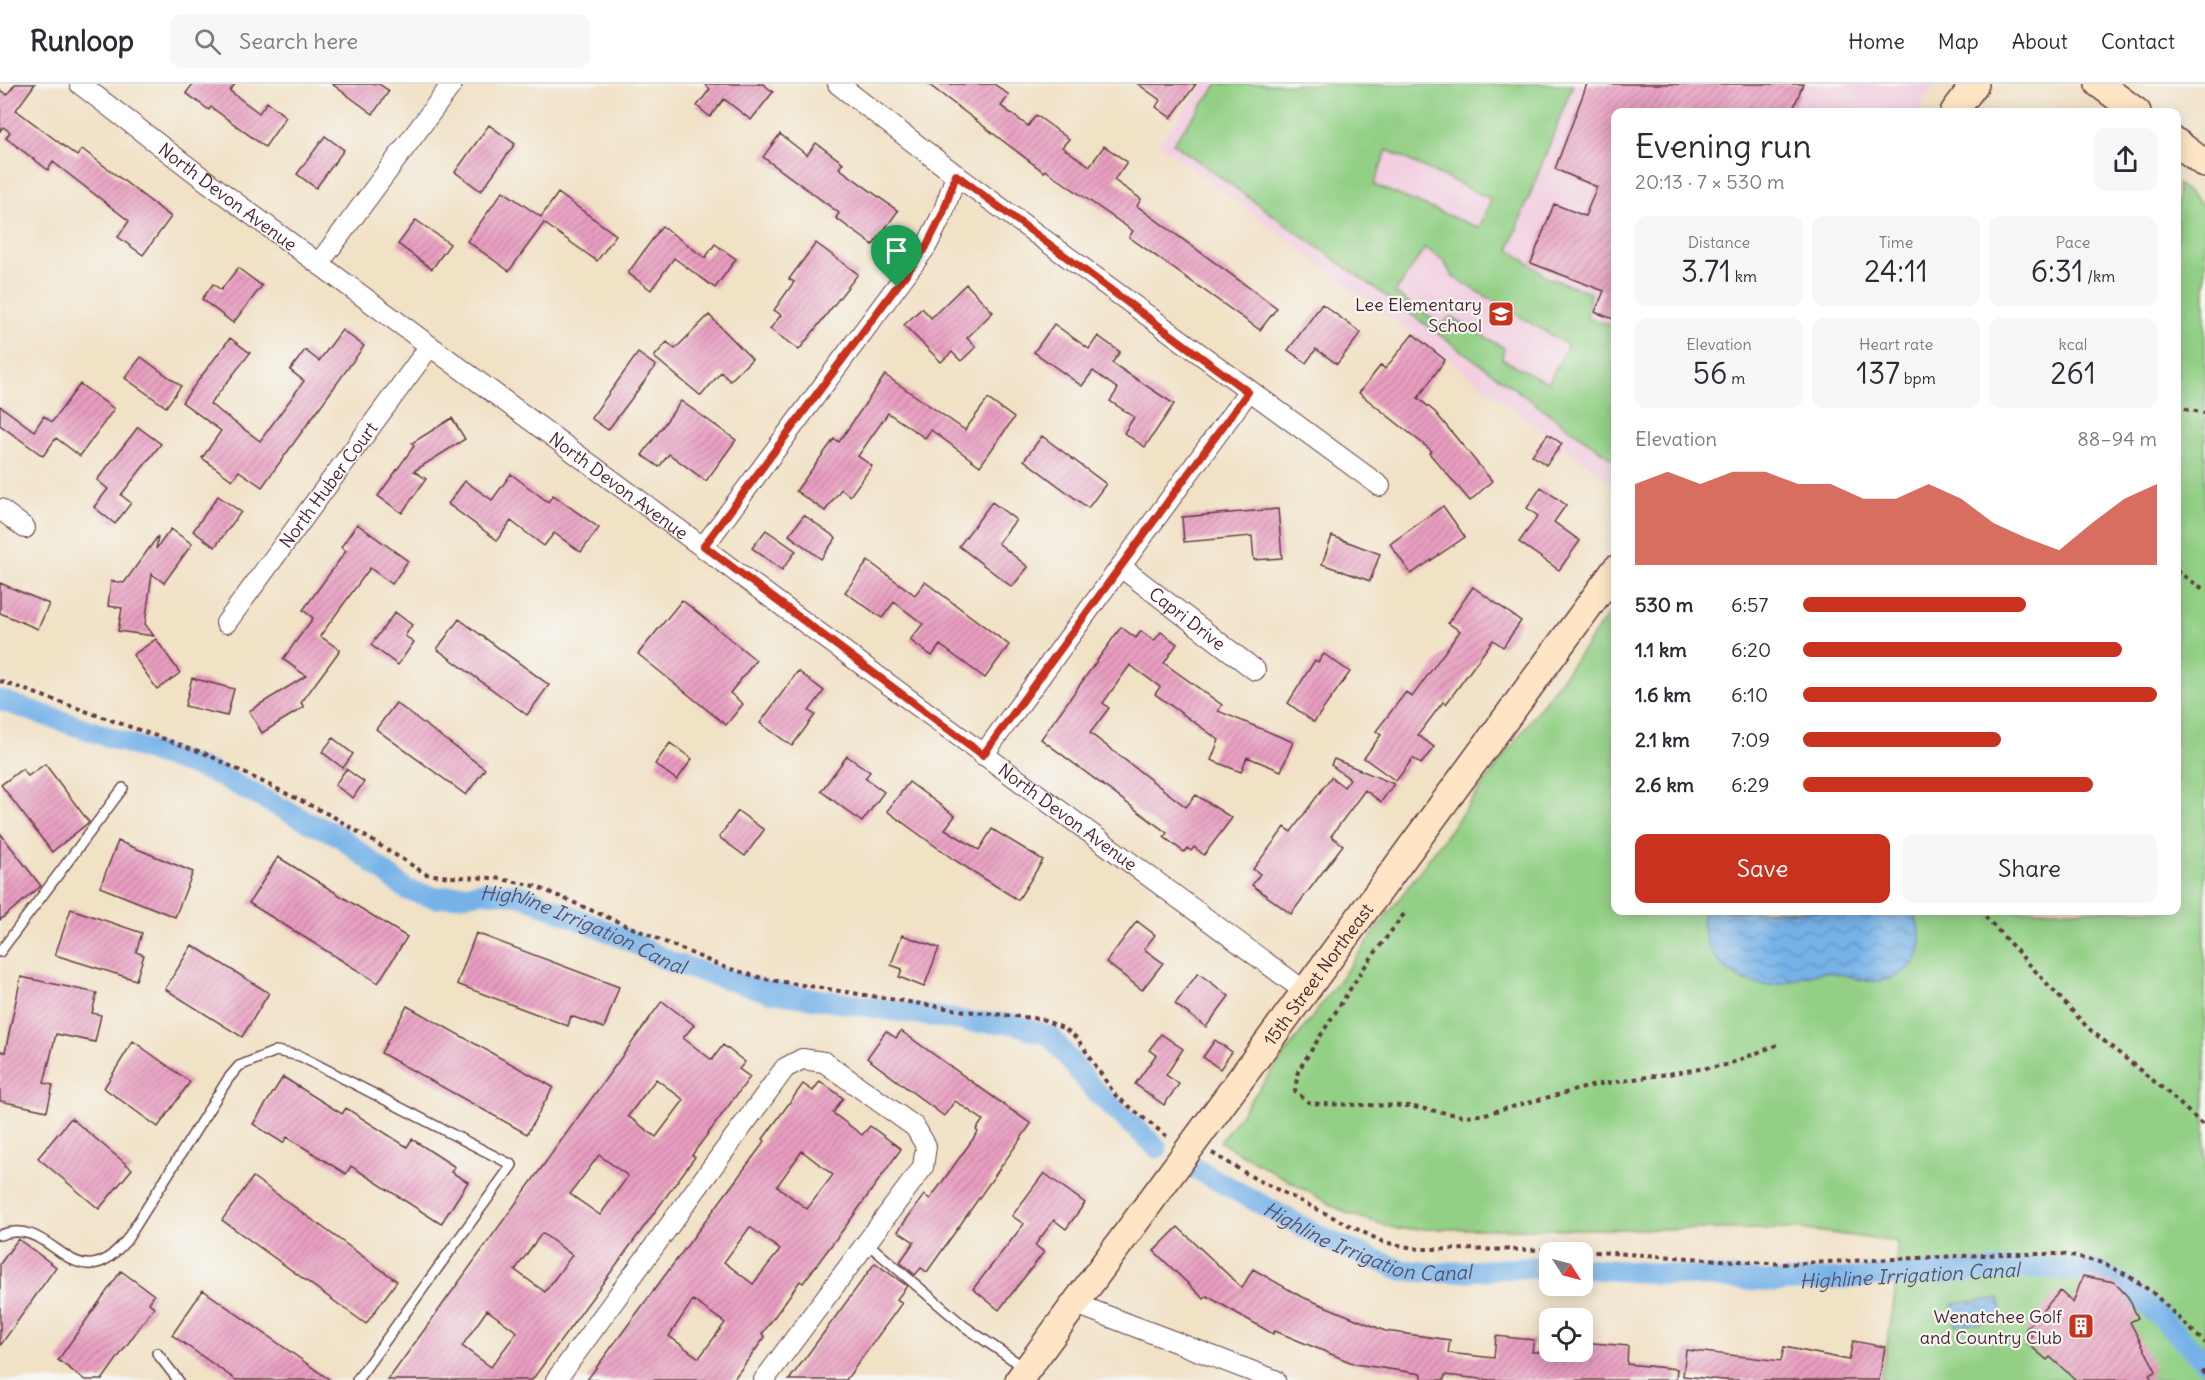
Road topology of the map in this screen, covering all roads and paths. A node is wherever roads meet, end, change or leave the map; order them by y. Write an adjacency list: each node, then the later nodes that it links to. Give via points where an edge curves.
1 (80, 84): 11 (street, North Devon Avenue)
2 (452, 84): 11 (street)
3 (838, 84): 10 (street)
4 (1975, 84): 6 (street)
5 (2099, 84): 7 (street)
6 (1957, 108)
7 (2132, 108)
8 (2181, 146): 9 (street)
9 (2205, 164)
10 (956, 175): 13 (street); 19 (street, via 926,247)
11 (320, 262): 12 (street, North Devon Avenue)
12 (430, 346): 19 (street, North Devon Avenue); 24 (street, North Huber Court)
13 (1248, 392): 16 (street); 20 (street)
14 (2181, 408): 15 (path)
15 (2205, 412)
16 (1380, 486)
17 (0, 509): 18 (street)
18 (26, 528)
19 (704, 546): 27 (street, North Devon Avenue)
20 (1121, 567): 25 (street, Capri Drive); 27 (street)
21 (2181, 574): 23 (path)
22 (1611, 576): 32 (street, 15th Street Northeast)
23 (2205, 590)
24 (226, 623)
25 (1255, 670)
26 (0, 681): 35 (path, via 213,757 342,822 426,874 496,878 535,886 721,966 765,979 1042,1019 1077,1038 1116,1096 1143,1119 1172,1139)
27 (983, 755): 32 (street, North Devon Avenue)
28 (123, 788): 31 (lane)
29 (1404, 914): 33 (path, via 1363,969 1298,1071 1295,1091 1308,1101 1409,1106 1463,1116 1481,1115 1595,1085 1726,1065)
30 (1984, 915): 34 (path, via 2088,1028)
31 (0, 952)
32 (1303, 990): 35 (street, 15th Street Northeast)
33 (1777, 1045)
34 (2205, 1127)
35 (1193, 1142): 38 (street, 15th Street Northeast); 39 (path, via 1254,1178 1383,1242 1419,1249 1565,1250 1784,1264 2062,1254 2099,1262 2127,1275 2152,1292)
36 (0, 1235): 43 (lane, via 12,1230 28,1231 78,1262 96,1264 111,1256 126,1241 240,1066 276,1051 300,1056 512,1165)
37 (866, 1242): 41 (lane); 44 (street, via 923,1167 926,1146 915,1127 824,1062 802,1059 785,1068); 45 (street)
38 (1076, 1304): 41 (street, 15th Street Northeast); 46 (street)
39 (2205, 1344)
40 (158, 1353): 42 (lane)
41 (1023, 1375)
42 (178, 1380)
43 (357, 1380)
44 (556, 1380)
45 (764, 1380)
46 (1275, 1380)

